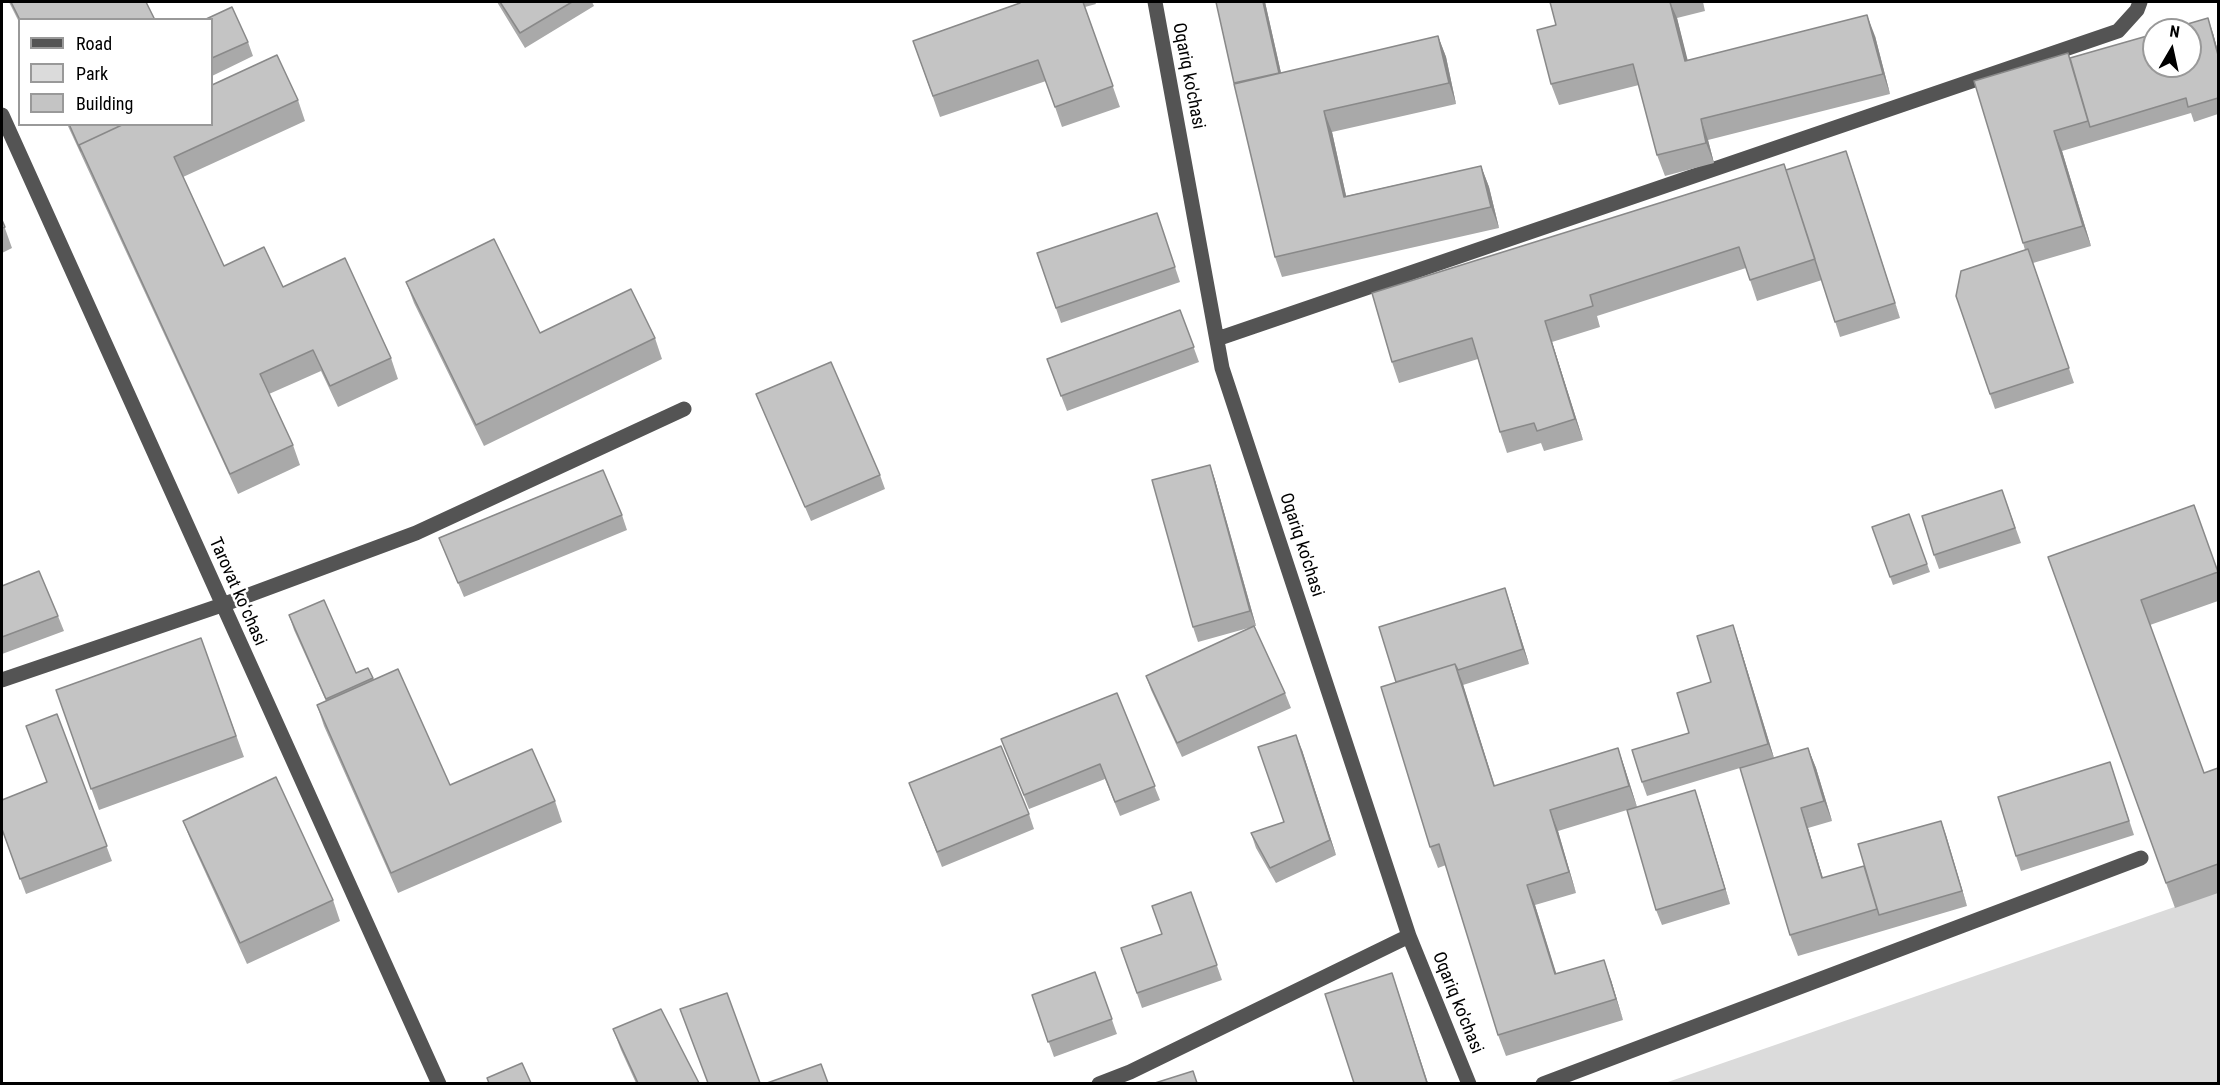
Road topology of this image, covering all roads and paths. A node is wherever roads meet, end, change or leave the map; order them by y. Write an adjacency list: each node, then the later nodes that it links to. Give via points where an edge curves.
1 (1155, 2): 4 (street, Oqariq ko'chasi)
2 (2140, 2): 4 (street, via 2118,31)
3 (2, 115): 6 (street, Tarovat koʻchasi)
4 (1217, 339): 9 (street, Oqariq ko'chasi, via 1222,368)
5 (684, 409): 6 (street, via 416,532)
6 (222, 605): 7 (street); 10 (street, Tarovat koʻchasi)
7 (2, 680)
8 (2141, 858): 13 (street)
9 (1409, 936): 11 (street, via 1130,1072); 12 (street, Oqariq ko'chasi)
10 (439, 1083)
11 (1099, 1083)
12 (1469, 1083)
13 (1543, 1083)

